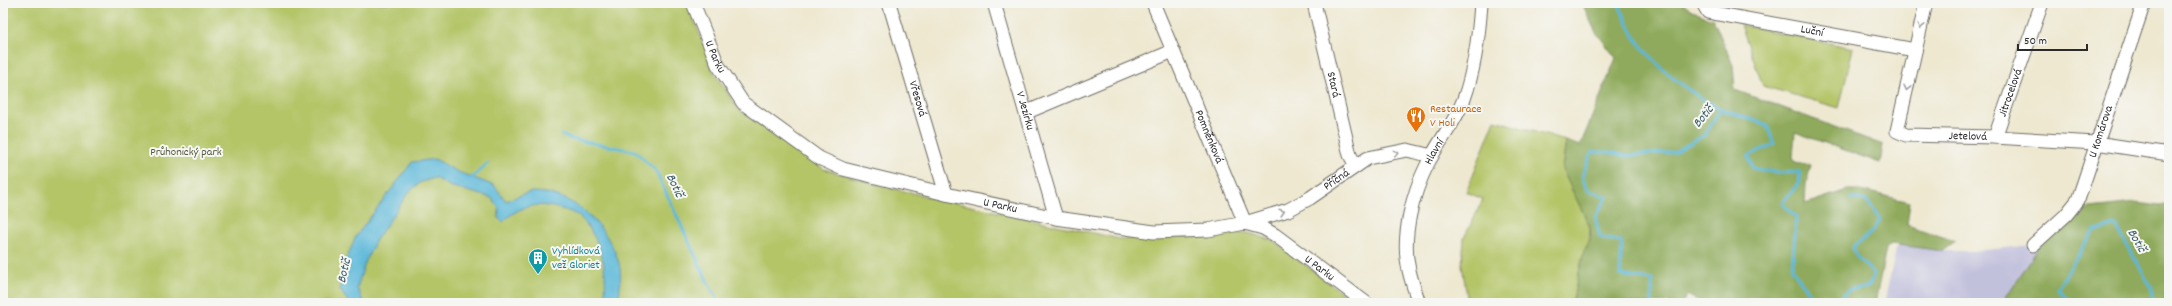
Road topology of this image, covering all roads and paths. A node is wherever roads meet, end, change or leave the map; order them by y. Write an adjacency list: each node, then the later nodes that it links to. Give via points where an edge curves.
1 (693, 3): 19 (street, U Parku, via 718,65 743,103 818,158 843,169)
2 (889, 3): 19 (street, Vřesová)
3 (994, 3): 13 (street, V Jezírku)
4 (1153, 3): 12 (street, Pomněnková)
5 (1314, 3): 18 (street, Stará, via 1350,155)
6 (1481, 3): 17 (street, Hlavní, via 1475,57 1464,98 1452,125)
7 (1926, 3): 11 (street, Jetelová, one-way to 11)
8 (2042, 3): 14 (street, Jitrocelová)
9 (2144, 3): 15 (street, U Komárova)
10 (1705, 7): 11 (street, Luční)
11 (1915, 50): 14 (street, Jetelová, one-way to 14, via 1897,131 1906,135)
12 (1174, 51): 13 (street); 21 (street, Pomněnková)
13 (1027, 112): 20 (street, V Jezírku)
14 (1995, 137): 15 (street, Jetelová)
15 (2096, 143): 16 (street, Jetelová); 22 (street, U Komárova, via 2074,206)
16 (2169, 154)
17 (1432, 156): 18 (street, Příčná, one-way to 17, via 1368,158 1407,150); 24 (street, Hlavní, via 1415,198 1407,242 1407,264)
18 (1356, 166): 21 (street, Příčná, one-way to 18, via 1288,210)
19 (946, 194): 20 (street, U Parku)
20 (1056, 218): 21 (street, U Parku, via 1154,232 1208,230)
21 (1244, 223): 23 (street, U Parku, via 1263,228 1275,235)
22 (2033, 245)
23 (1366, 303)
24 (1419, 303)

